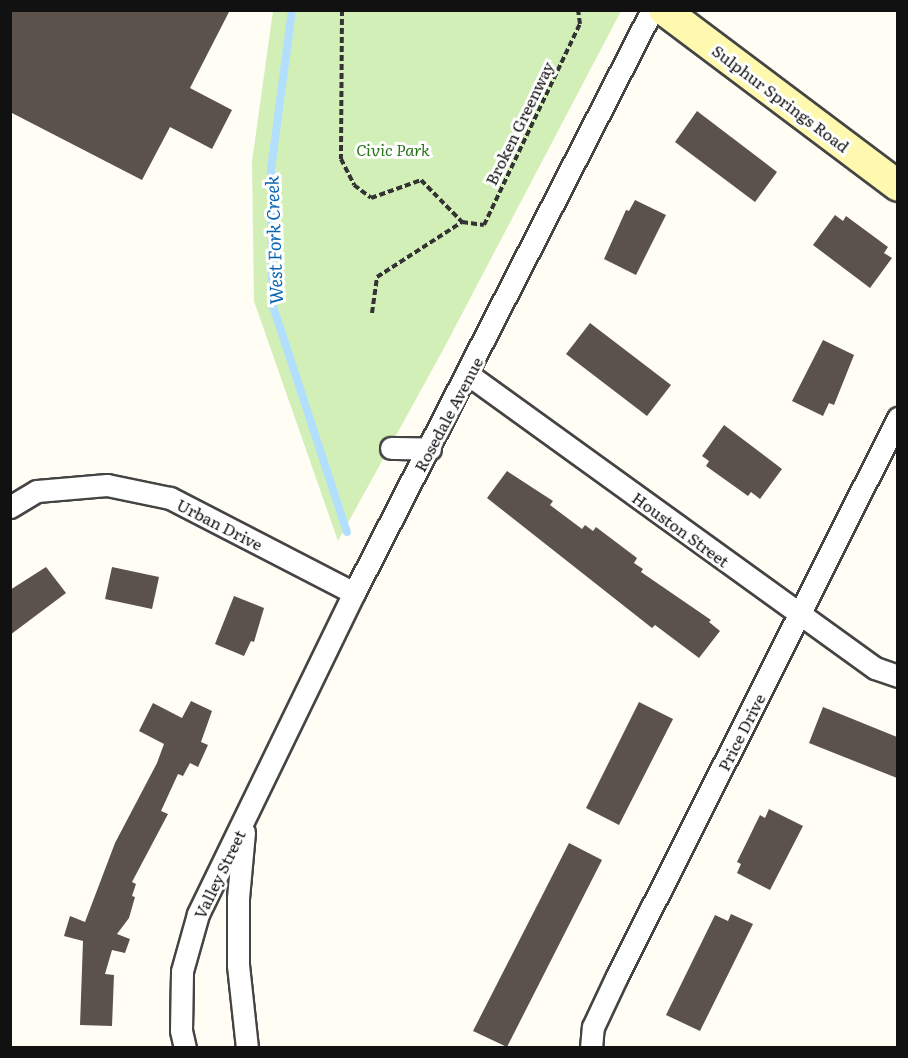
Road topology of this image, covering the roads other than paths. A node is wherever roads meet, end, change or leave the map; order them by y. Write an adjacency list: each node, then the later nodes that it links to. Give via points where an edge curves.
1 (652, 10): 4 (street, Rosedale Avenue)
2 (664, 10): 3 (street, Sulphur Springs Road)
3 (897, 186)
4 (469, 375): 7 (street, Rosedale Avenue); 10 (street, Houston Street)
5 (897, 418): 10 (street, Price Drive)
6 (391, 448): 7 (street)
7 (429, 449): 9 (street, Rosedale Avenue)
8 (10, 507): 9 (street, Urban Drive, via 37,491 107,485 170,498)
9 (354, 593): 12 (street, Rosedale Avenue)
10 (800, 615): 11 (street, Houston Street, via 875,668); 15 (street, Price Drive, via 617,976 593,1027)
11 (897, 676)
12 (246, 820): 13 (street, Valley Street, via 198,914 182,971 181,1030); 14 (street, Valley Street, via 238,897 238,965)
13 (185, 1047)
14 (247, 1047)
15 (591, 1047)

